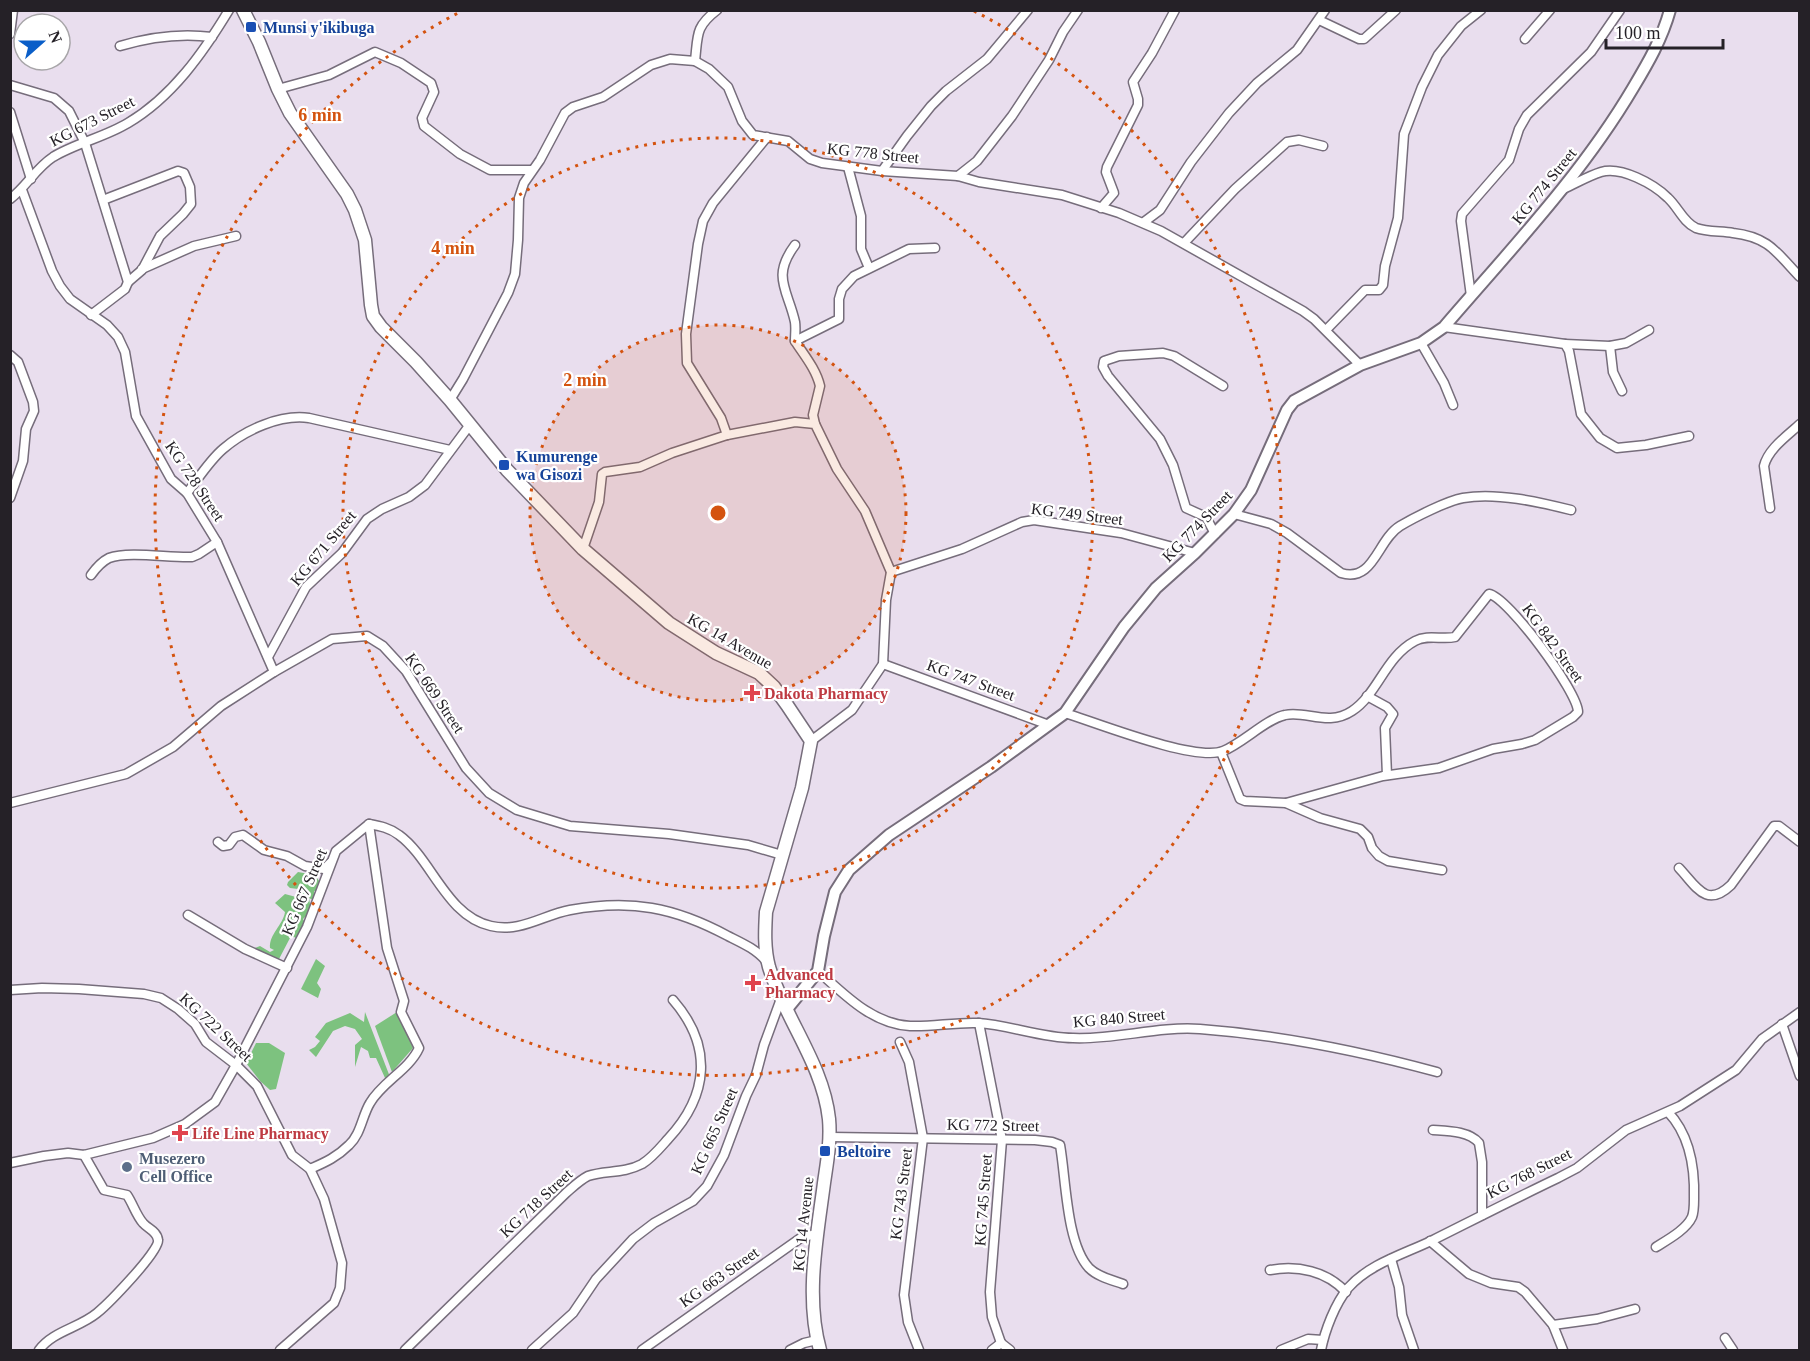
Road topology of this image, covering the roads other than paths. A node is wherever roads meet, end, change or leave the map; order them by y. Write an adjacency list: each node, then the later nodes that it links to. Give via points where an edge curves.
1 (13, 10): 15 (street)
2 (229, 10): 16 (street, KG 673 Street)
3 (243, 10): 21 (main road, KG 14 Avenue)
4 (717, 10): 19 (street, via 700,28)
5 (1028, 10): 28 (street, via 987,59 931,106)
6 (1078, 10): 29 (street, via 1012,116 977,161)
7 (1175, 10): 35 (street, via 1133,82 1138,102 1107,167 1114,193)
8 (1326, 10): 14 (street)
9 (1396, 10): 14 (street, via 1364,39)
10 (1481, 10): 48 (street, via 1461,26 1438,55 1404,134 1398,218 1383,285 1379,290 1365,290)
11 (1550, 10): 17 (street)
12 (1620, 10): 45 (street, via 1591,52 1527,115 1509,160 1462,214)
13 (1670, 10): 31 (street, KG 774 Street, via 1657,47 1613,122)
14 (1319, 20): 36 (street, via 1297,50 1229,113 1160,210)
15 (10, 34)
16 (212, 37): 18 (street, via 193,34); 24 (street, KG 673 Street, via 177,82 147,111)
17 (1525, 39)
18 (120, 46)
19 (695, 61): 23 (street, KG 778 Street, via 728,87 747,129); 27 (street, via 670,59 651,65 603,97 573,106)
20 (10, 85): 24 (street, via 54,98 69,111)
21 (278, 89): 27 (street, via 329,75 375,52 431,83 434,92 422,118 424,126 460,154 490,170); 58 (main road, KG 14 Avenue, via 355,210 365,240 374,316)
22 (10, 112): 30 (street)
23 (768, 137): 26 (street, KG 778 Street, via 788,141 810,159); 63 (street, via 713,202 698,244 686,334 687,363 721,418)
24 (85, 143): 30 (street, KG 673 Street, via 52,158); 34 (street)
25 (1323, 146): 38 (street, via 1299,140 1287,142)
26 (848, 167): 28 (street, KG 778 Street); 41 (street, via 861,216 861,249)
27 (532, 170): 58 (street, via 519,198 515,274)
28 (882, 171): 29 (street, KG 778 Street)
29 (958, 176): 35 (street, KG 778 Street, via 1062,195)
30 (31, 179): 32 (street, KG 673 Street)
31 (1563, 189): 43 (street, via 1601,172 1627,173 1667,197 1696,228 1759,238); 45 (street, KG 774 Street)
32 (22, 190): 33 (street, KG 673 Street); 46 (street, KG 728 Street, via 52,271 70,299)
33 (10, 199)
34 (103, 200): 42 (street, via 178,171 184,173 191,204 160,236); 44 (street)
35 (1101, 208): 36 (street, KG 778 Street)
36 (1144, 222): 38 (street, KG 778 Street)
37 (236, 236): 42 (street, via 194,246)
38 (1184, 243): 48 (street, KG 778 Street, via 1303,311)
39 (795, 245): 50 (street, via 788,254 782,282 795,324)
40 (934, 248): 41 (street, via 909,249)
41 (869, 268): 50 (street, via 842,289 839,319)
42 (142, 270): 44 (street)
43 (1800, 278)
44 (128, 282): 46 (street, via 125,289)
45 (1471, 296): 47 (street, KG 774 Street)
46 (91, 315): 66 (street, KG 728 Street, via 118,337 125,352 136,416 171,479)
47 (1444, 327): 51 (street, KG 774 Street); 52 (street)
48 (1326, 330): 55 (street, KG 778 Street)
49 (1649, 330): 53 (street, via 1626,343)
50 (795, 341): 60 (street, via 815,370 820,386 813,415)
51 (1421, 343): 55 (street, KG 774 Street); 59 (street)
52 (1565, 344): 53 (street); 64 (street, via 1581,414 1600,438 1617,448)
53 (1610, 346): 57 (street, via 1613,372)
54 (10, 355): 67 (street, via 18,362 34,411)
55 (1360, 364): 70 (street, KG 774 Street, via 1294,401 1251,490)
56 (1223, 386): 71 (street, via 1163,352 1119,356 1103,366 1160,439 1186,508 1206,517)
57 (1622, 391)
58 (450, 400): 62 (main road, KG 14 Avenue)
59 (1453, 405)
60 (815, 424): 63 (street, via 795,422); 75 (street, via 840,476 865,511)
61 (1800, 424): 68 (street, via 1765,460)
62 (470, 426): 65 (street, KG 671 Street); 73 (main road, KG 14 Avenue)
63 (727, 435): 73 (street, via 640,467 602,474 599,502)
64 (1689, 436)
65 (450, 450): 66 (street, via 309,418 282,418 221,450); 77 (street, KG 671 Street, via 419,490 367,519 342,553 312,579)
66 (186, 493): 72 (street, KG 728 Street)
67 (10, 498)
68 (1770, 508)
69 (1572, 510): 70 (street, via 1526,498 1455,500 1394,530 1367,568 1351,576 1341,573 1287,533)
70 (1234, 514): 71 (street, KG 774 Street)
71 (1215, 534): 74 (street, KG 774 Street)
72 (218, 542): 76 (street, via 192,557 109,558); 77 (street, KG 728 Street)
73 (583, 549): 83 (main road, KG 14 Avenue, via 669,623 716,653 759,673 788,705)
74 (1195, 553): 75 (street, KG 749 Street, via 1121,533 1034,520); 81 (street, KG 774 Street, via 1155,588)
75 (891, 572): 78 (street)
76 (91, 575)
77 (268, 657): 79 (street, KG 728 Street)
78 (882, 664): 82 (street, KG 747 Street); 83 (street, via 852,710)
79 (274, 672): 87 (street, KG 669 Street, via 221,706 173,747 126,774); 92 (street, KG 669 Street, via 333,639 366,636 383,646 406,671 466,768 489,793 517,810 570,826 669,834 748,845)
80 (1367, 696): 84 (street, KG 842 Street, via 1341,716 1280,716); 85 (street, via 1393,714 1385,728); 85 (street, KG 842 Street, via 1400,652 1416,640 1455,637 1489,594 1499,598 1537,642 1578,708 1578,712 1535,740 1493,748 1439,768)
81 (1065, 712): 82 (street, KG 774 Street); 84 (street, via 1172,748)
82 (1049, 725): 98 (street, KG 774 Street, via 889,835 849,870 836,892)
83 (811, 741): 92 (main road, KG 14 Avenue)
84 (1221, 752): 86 (street, via 1239,798)
85 (1387, 775): 86 (street)
86 (1286, 802): 94 (street, via 1320,818 1360,829 1372,848 1388,861)
87 (10, 803)
88 (369, 824): 91 (street, KG 667 Street); 96 (street, via 400,835 455,904 491,926 512,929 564,911 612,904 647,906 681,914 713,928 754,950); 117 (street, via 387,948 404,1001 401,1012 418,1048 415,1057 369,1103 352,1142 334,1159)
89 (218, 842): 91 (street, via 229,845 235,837 243,835 264,850 304,866 324,869)
90 (1800, 842): 93 (street, via 1774,826 1731,885 1713,897 1701,892)
91 (336, 851): 97 (street, KG 667 Street)
92 (782, 855): 96 (main road, KG 14 Avenue, via 766,912)
93 (1679, 868)
94 (1442, 870)
95 (188, 915): 97 (street, via 245,949)
96 (769, 967): 100 (main road, KG 14 Avenue)
97 (287, 968): 107 (street, KG 667 Street)
98 (818, 971): 102 (street, KG 774 Street); 104 (street, KG 840 Street, via 859,1007 883,1019 908,1026)
99 (10, 990): 107 (street, KG 722 Street, via 79,989 161,998 178,1008 206,1042)
100 (782, 995): 102 (main road, KG 14 Avenue); 135 (street, KG 665 Street, via 756,1076 707,1186 693,1202 633,1239 596,1279 573,1313)
101 (673, 1000): 134 (street, KG 718 Street, via 695,1033 702,1067 696,1096 676,1130 640,1165 589,1176 566,1193)
102 (787, 1009): 112 (main road, KG 14 Avenue, via 823,1093)
103 (1800, 1012): 105 (street, KG 768 Street)
104 (979, 1023): 108 (street, KG 840 Street, via 1072,1039 1200,1029 1303,1042); 114 (street, KG 745 Street)
105 (1782, 1024): 109 (street); 110 (street, KG 768 Street, via 1762,1039 1736,1070)
106 (900, 1042): 113 (street, KG 743 Street, via 909,1062)
107 (236, 1065): 115 (street, KG 667 Street, via 215,1101 185,1124 153,1138); 117 (street, KG 722 Street, via 256,1086 292,1155)
108 (1437, 1072)
109 (1800, 1076)
110 (1668, 1112): 118 (street, KG 768 Street, via 1626,1130 1577,1168); 121 (street, via 1689,1147 1695,1187 1693,1212 1689,1222)
111 (1433, 1130): 118 (street, via 1458,1132 1479,1143)
112 (830, 1137): 113 (street, KG 772 Street); 119 (main road, KG 14 Avenue)
113 (923, 1138): 114 (street, KG 772 Street); 138 (street, KG 743 Street, via 904,1295 908,1322)
114 (1002, 1140): 124 (street, KG 772 Street, via 1060,1145 1079,1251 1098,1275); 130 (street, KG 745 Street, via 990,1292)
115 (84, 1155): 116 (street, KG 667 Street, via 68,1153); 132 (street, via 104,1190 127,1195 159,1242 157,1249 97,1314 45,1342)
116 (10, 1163)
117 (310, 1169): 133 (street, via 324,1199 342,1263 340,1288 334,1303)
118 (1482, 1215): 120 (street, KG 768 Street)
119 (817, 1234): 131 (main road, KG 14 Avenue, via 813,1292); 136 (street, KG 663 Street, via 802,1237)
120 (1430, 1241): 122 (street, KG 768 Street); 127 (street, via 1469,1274 1491,1283 1518,1287)
121 (1656, 1247)
122 (1391, 1259): 125 (street, KG 768 Street, via 1358,1279); 143 (street, via 1402,1315)
123 (1270, 1270): 125 (street, via 1309,1270)
124 (1124, 1284)
125 (1346, 1292): 129 (street, KG 768 Street)
126 (1635, 1309): 127 (street)
127 (1553, 1325): 144 (street)
128 (1725, 1338): 145 (street)
129 (1323, 1340): 141 (street, via 1308,1339); 142 (street, KG 768 Street)
130 (1000, 1343): 139 (street); 140 (street)
131 (818, 1345): 137 (street, via 804,1343)
132 (39, 1350)
133 (280, 1350)
134 (405, 1350)
135 (532, 1350)
136 (642, 1350)
137 (790, 1350)
138 (919, 1350)
139 (992, 1350)
140 (1010, 1350)
141 (1281, 1350)
142 (1320, 1350)
143 (1414, 1350)
144 (1563, 1350)
145 (1733, 1350)

